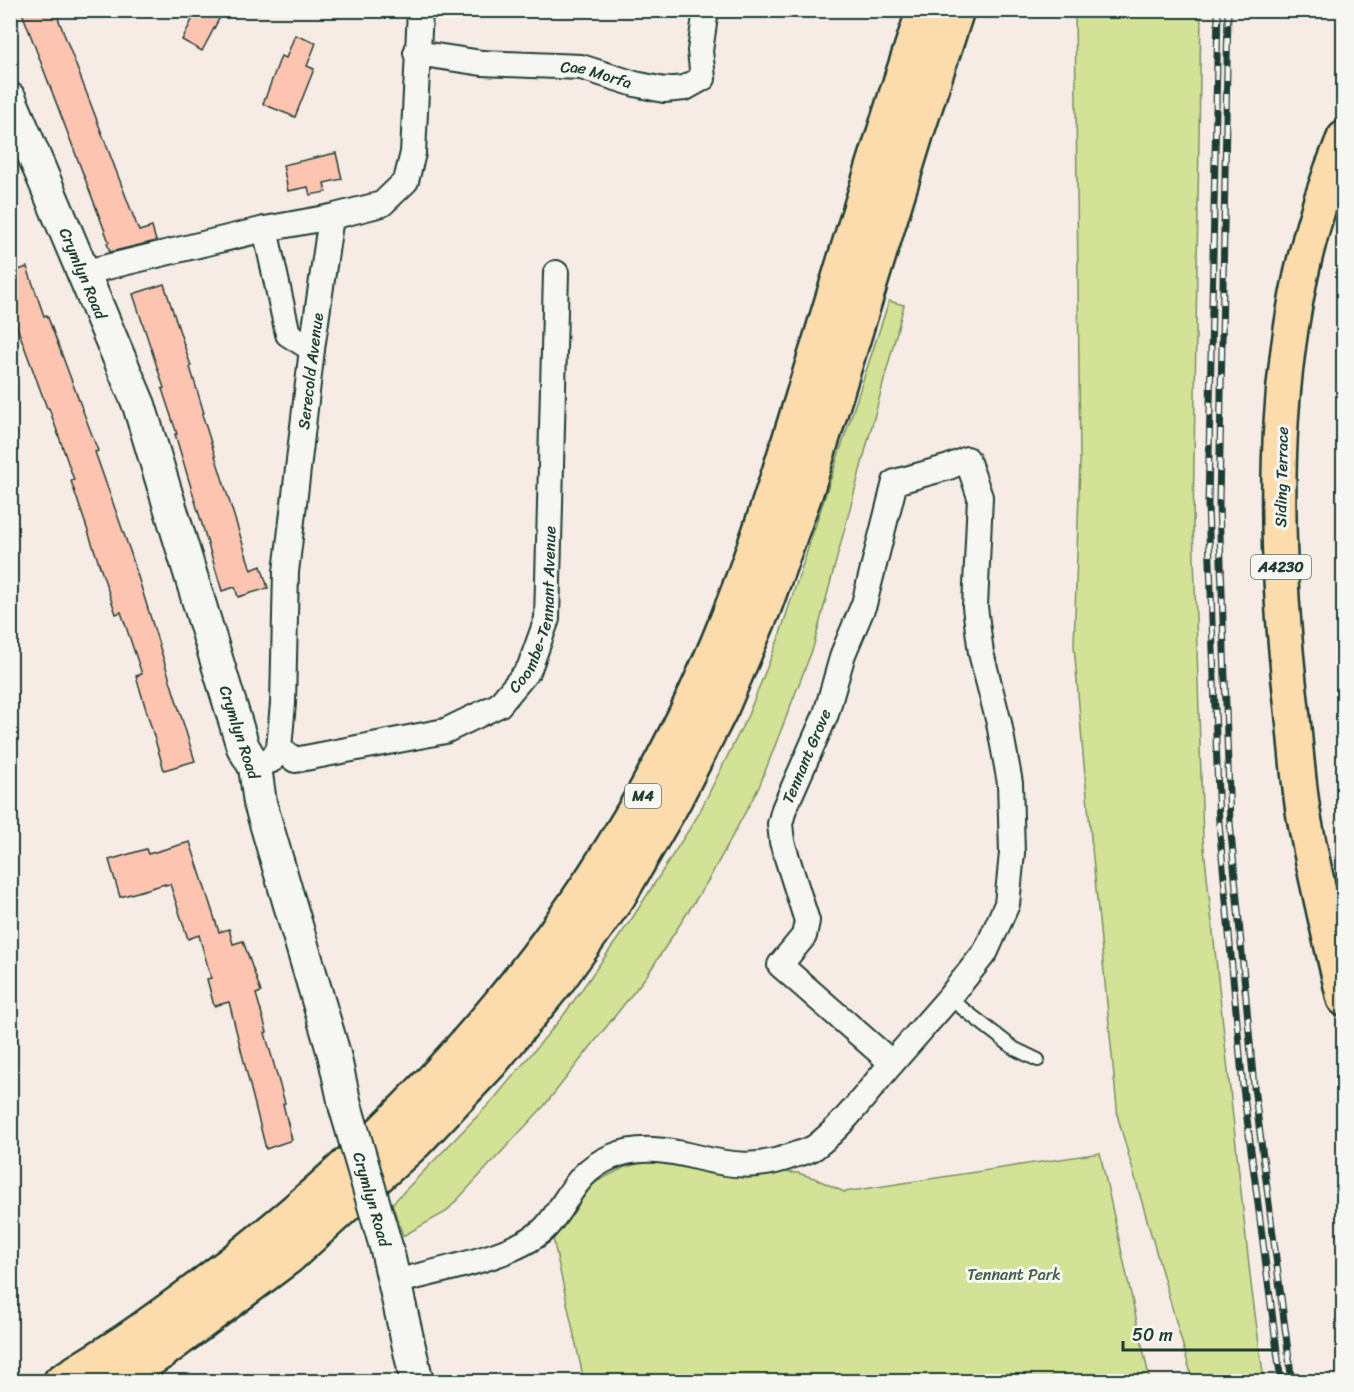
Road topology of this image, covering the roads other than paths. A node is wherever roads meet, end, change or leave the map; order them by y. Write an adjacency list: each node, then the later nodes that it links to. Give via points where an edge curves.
1 (420, 10): 5 (street)
2 (706, 10): 5 (street, Cae Morfa, via 700,51 703,78 686,88 664,90 581,67 482,63)
3 (924, 10): 20 (main road, M4, via 777,482 736,597 653,778 593,879 525,974 393,1123 270,1233 144,1329)
4 (957, 10): 21 (main road, M4, via 806,492 764,608 717,717 673,804 619,896 557,982 490,1064 416,1142 289,1257)
5 (416, 53): 8 (street, via 413,153 406,181 382,204)
6 (10, 99): 10 (street, Crymlyn Road)
7 (1344, 138): 16 (main road, Siding Terrace / A4230, via 1312,229 1296,294 1285,370 1280,448 1280,546 1286,658 1304,816)
8 (331, 217): 9 (street); 12 (street, Serecold Avenue)
9 (265, 229): 10 (street); 12 (street, via 288,334)
10 (82, 273): 14 (street, Crymlyn Road, via 139,405 243,747)
11 (556, 273): 13 (street, Coombe-Tennant Avenue, via 547,619 529,669 499,705 445,731 296,760)
12 (312, 349): 13 (street, Serecold Avenue, via 286,572)
13 (279, 748): 14 (street, via 272,760)
14 (255, 767): 19 (street, Crymlyn Road, bridge, via 260,803 334,1054)
15 (949, 998): 17 (lane, via 1015,1049); 18 (street, Tennant Grove); 18 (street, Tennant Grove, via 986,951 1007,904 1012,853 1010,783 981,653 975,607 980,497 967,459 895,482 864,604 843,654 826,714 780,825 807,921 804,936 780,965)
16 (1344, 999)
17 (1038, 1060)
18 (892, 1063): 19 (street, via 814,1148 753,1166 644,1149 613,1156 576,1182 547,1226 528,1241 507,1251)
19 (395, 1282): 22 (street, Crymlyn Road)
20 (60, 1382)
21 (116, 1382)
22 (417, 1382)

